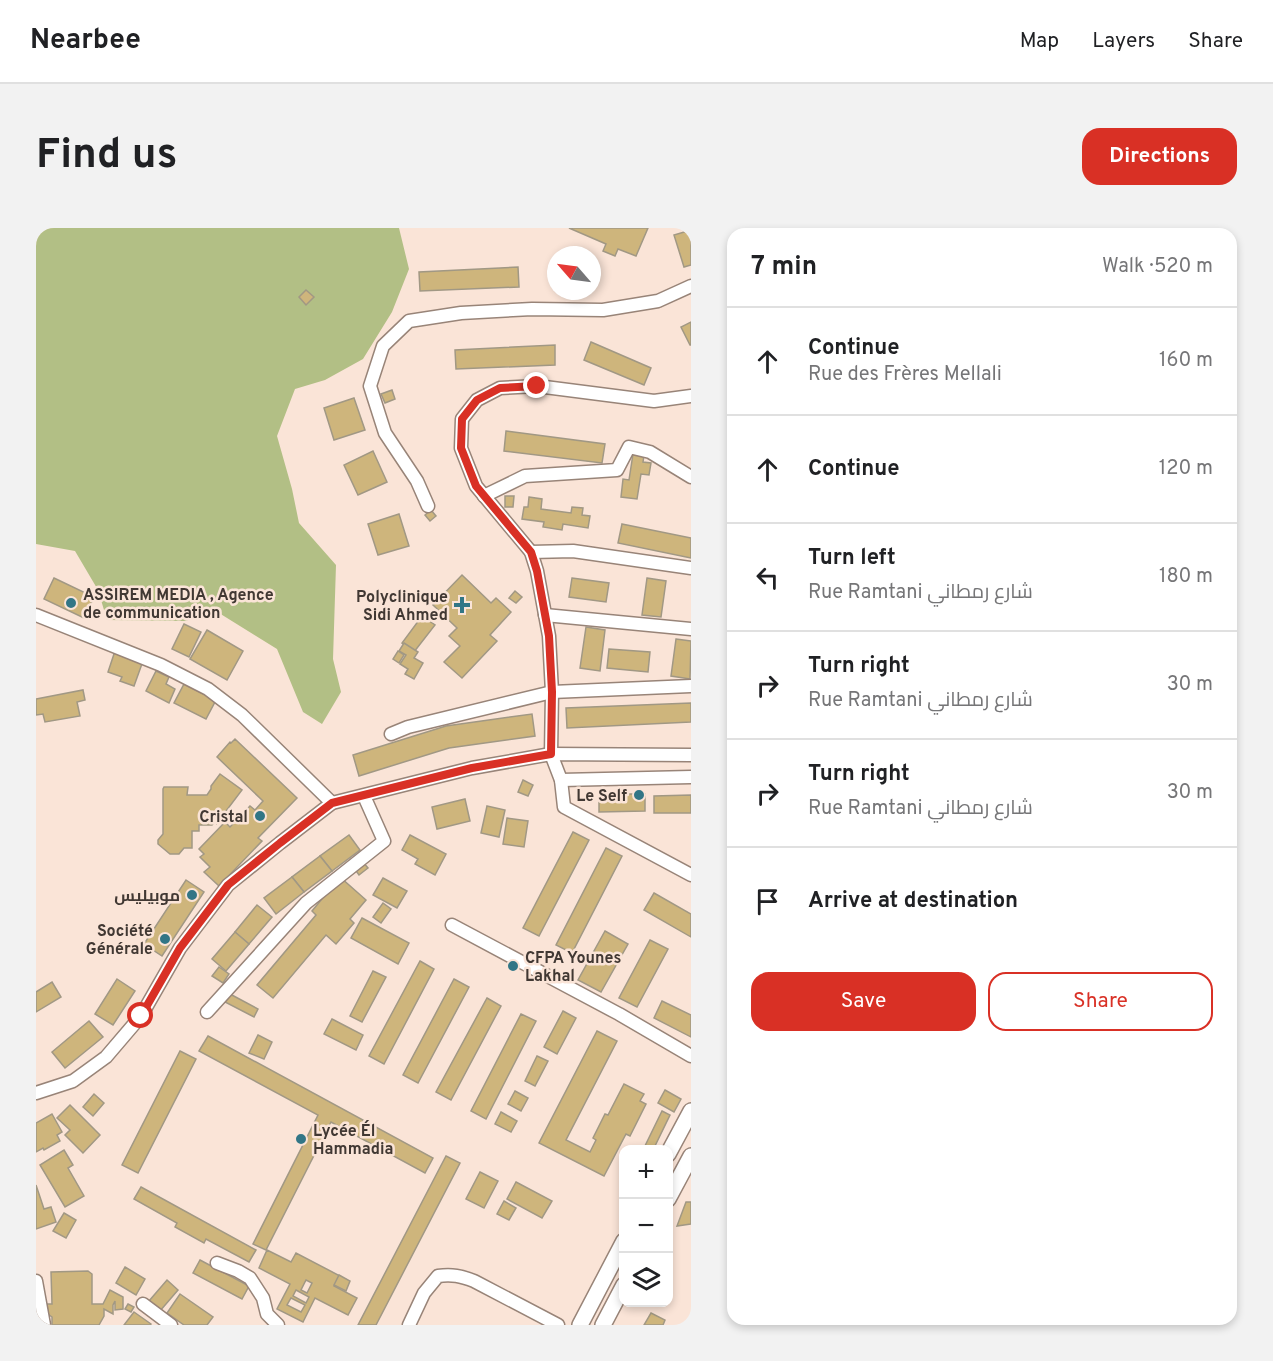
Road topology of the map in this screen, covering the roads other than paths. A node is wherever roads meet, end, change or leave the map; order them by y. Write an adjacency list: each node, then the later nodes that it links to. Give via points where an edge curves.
1 (691, 286): 5 (street, via 657,301 603,310 485,311 410,321 383,346 370,386 385,434)
2 (691, 396): 4 (street, via 654,401 537,386 500,388 477,400 462,419 461,448)
3 (691, 477): 4 (street, via 650,452 629,447 617,470 525,476)
4 (484, 496): 6 (street)
5 (428, 506)
6 (531, 552): 7 (street, via 573,551); 9 (street)
7 (691, 568)
8 (36, 615): 19 (street, via 162,665 208,689 242,715)
9 (545, 615): 10 (street); 12 (street)
10 (691, 629)
11 (691, 686): 12 (street)
12 (552, 692): 13 (street); 14 (street)
13 (391, 734)
14 (551, 754): 15 (street); 17 (street); 18 (street, via 472,768)
15 (691, 755)
16 (691, 777): 17 (street)
17 (561, 780): 20 (street, via 564,807)
18 (364, 796): 19 (street); 22 (street, via 384,841 306,903)
19 (332, 803): 24 (street, via 228,885 180,948 141,1016 106,1057 73,1081)
20 (691, 875)
21 (452, 925): 23 (street)
22 (207, 1012)
23 (691, 1056)
24 (36, 1093)
25 (691, 1111): 26 (main road)
26 (673, 1146)
27 (691, 1156): 28 (main road)
28 (673, 1191)
29 (619, 1251): 39 (main road)
30 (218, 1263): 36 (street, via 250,1278 263,1298 267,1314)
31 (36, 1281): 34 (street)
32 (619, 1295): 40 (main road)
33 (143, 1305): 35 (street)
34 (45, 1325)
35 (171, 1325)
36 (278, 1325)
37 (409, 1325): 38 (street, via 424,1293 438,1276 448,1274 474,1281)
38 (558, 1325)
39 (580, 1325)
40 (603, 1325)

